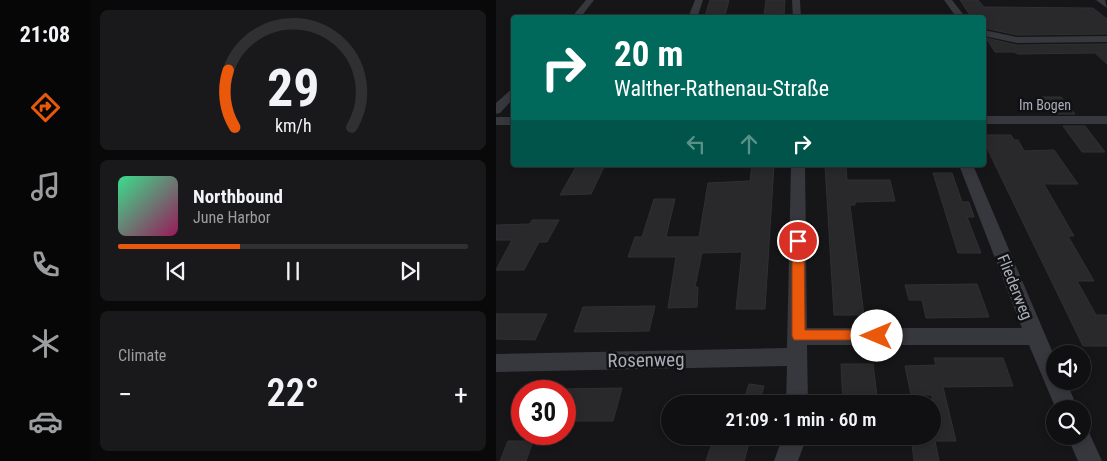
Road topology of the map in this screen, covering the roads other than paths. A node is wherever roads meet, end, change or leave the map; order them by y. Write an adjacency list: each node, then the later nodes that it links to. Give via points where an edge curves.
1 (590, 0): 7 (street)
2 (699, 0): 8 (street)
3 (796, 0): 9 (street)
4 (948, 0): 10 (street)
5 (1100, 0): 6 (street)
6 (1107, 6)
7 (578, 15)
8 (693, 15)
9 (797, 15)
10 (960, 15)
11 (986, 34): 12 (street, via 1017,40)
12 (1107, 39)
13 (511, 93): 14 (street)
14 (496, 110)
15 (986, 120): 16 (street, Im Bogen)
16 (1107, 120)
17 (496, 121): 18 (street)
18 (511, 121)
19 (798, 167): 21 (street)
20 (967, 167): 22 (street, Fliederweg)
21 (799, 336): 22 (street); 23 (street)
22 (1035, 337): 26 (street, Fliederweg)
23 (796, 357): 24 (street, Rosenweg); 25 (street)
24 (496, 363)
25 (797, 395)
26 (1063, 400)
27 (792, 445): 29 (street)
28 (1083, 445): 30 (street)
29 (786, 461)
30 (1090, 461)

